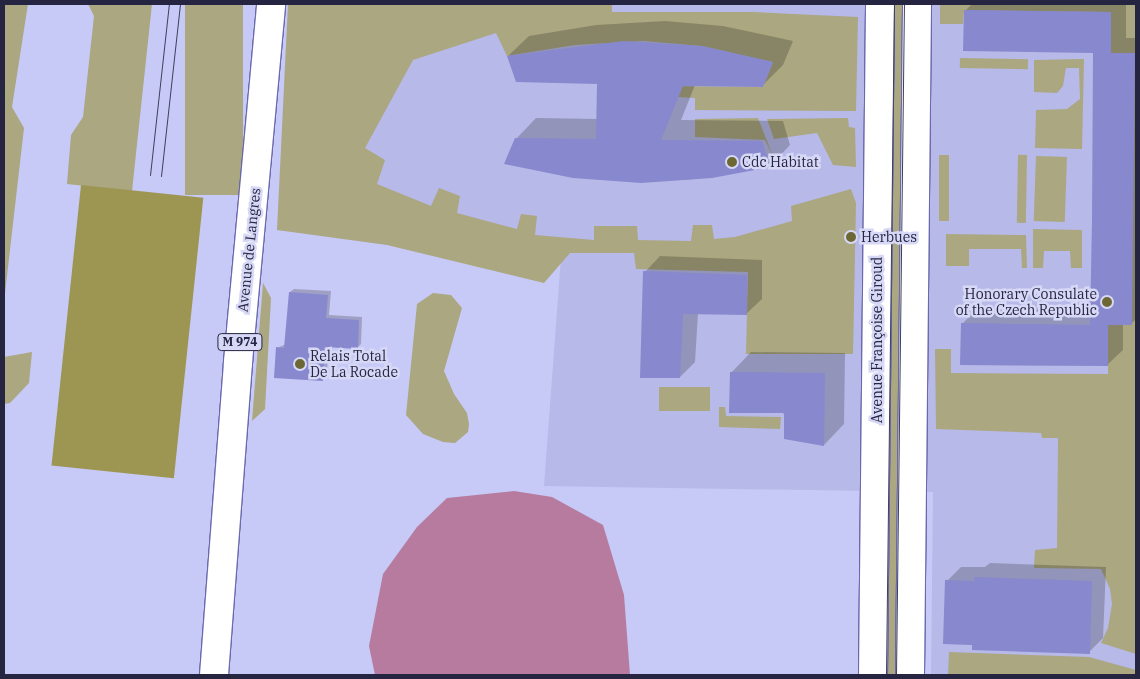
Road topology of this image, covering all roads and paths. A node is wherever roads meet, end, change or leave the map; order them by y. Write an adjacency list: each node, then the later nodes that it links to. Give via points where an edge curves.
1 (271, 4): 4 (street, Avenue de Langres / M 974, via 236,382)
2 (880, 4): 5 (street, Avenue Françoise Giroud)
3 (917, 4): 6 (street)
4 (214, 675)
5 (873, 675)
6 (910, 675)

